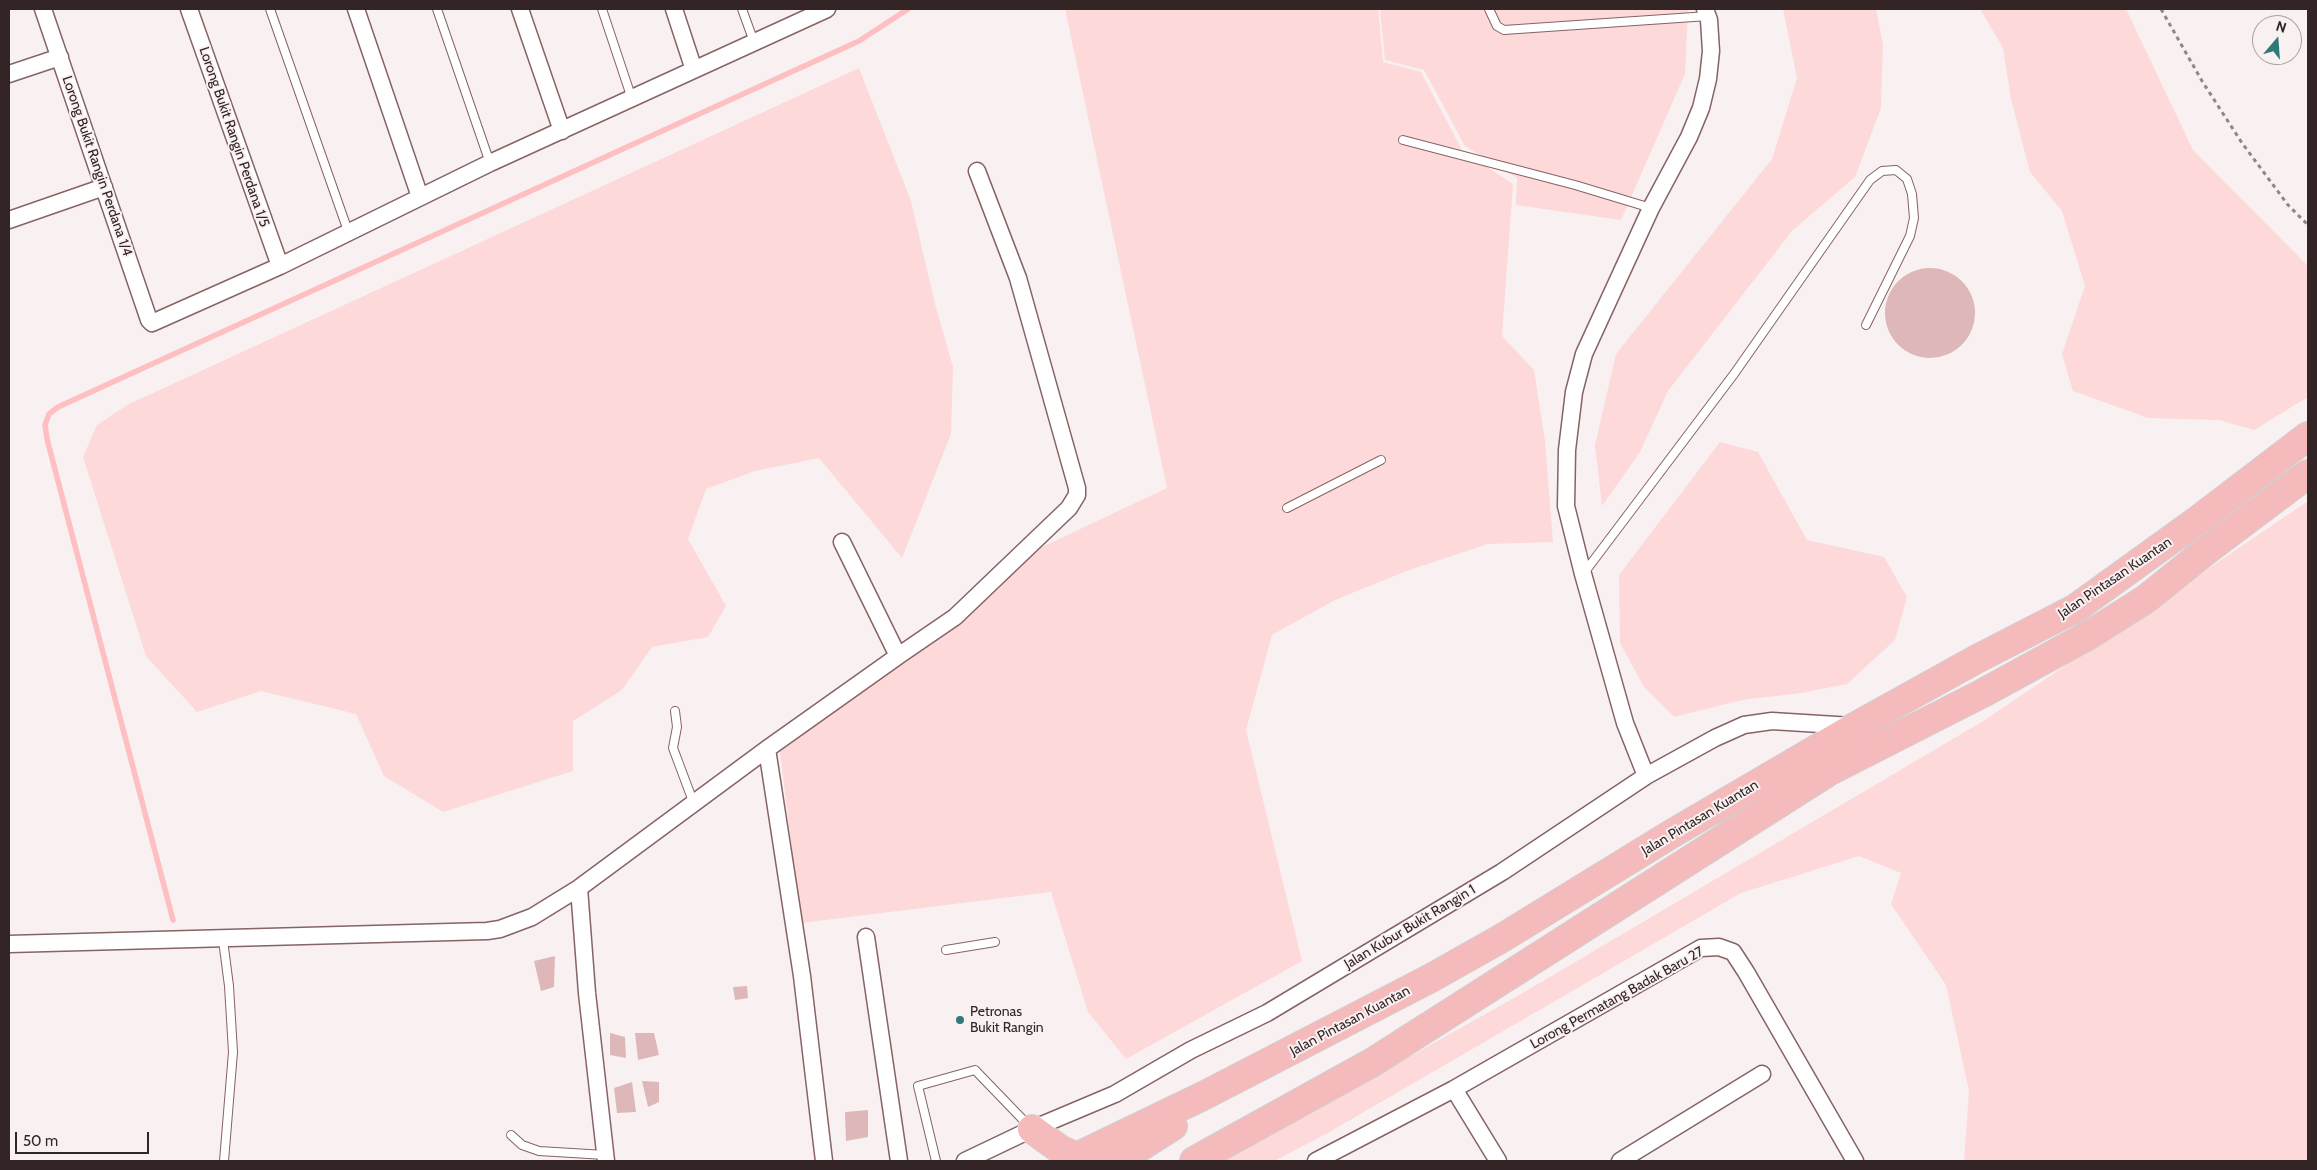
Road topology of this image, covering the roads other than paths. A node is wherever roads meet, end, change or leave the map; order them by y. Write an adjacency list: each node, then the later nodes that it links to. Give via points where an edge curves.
1 (43, 9): 14 (street, Lorong Bukit Rangin Perdana 1/4)
2 (189, 9): 27 (street, Lorong Bukit Rangin Perdana 1/5)
3 (270, 9): 26 (lane)
4 (356, 9): 23 (street)
5 (437, 9): 20 (lane)
6 (520, 9): 18 (street)
7 (602, 9): 17 (lane)
8 (674, 9): 15 (street)
9 (742, 9): 13 (lane)
10 (1489, 9): 12 (lane, via 1497,26 1504,30)
11 (818, 11): 13 (street)
12 (1706, 12): 24 (street, via 1711,51 1701,108)
13 (754, 42): 15 (street)
14 (60, 57): 16 (street); 22 (street, Lorong Bukit Rangin Perdana 1/4)
15 (694, 70): 17 (street)
16 (9, 74)
17 (632, 99): 18 (street)
18 (562, 131): 20 (street)
19 (1403, 140): 24 (lane)
20 (490, 163): 23 (street)
21 (976, 171): 35 (street, via 1018,278 1077,495 1069,508 955,617)
22 (104, 187): 25 (street); 27 (street, Lorong Bukit Rangin Perdana 1/4, via 152,323)
23 (420, 197): 26 (street)
24 (1651, 208): 34 (street, via 1584,354 1574,392 1567,450 1566,506)
25 (9, 220)
26 (348, 231): 27 (street)
27 (280, 266)
28 (1866, 326): 34 (lane, via 1910,236 1914,218 1907,179 1896,170 1882,171 1870,180 1734,374)
29 (2308, 436): 37 (highway, Jalan Pintasan Kuantan, via 2076,608)
30 (1381, 460): 32 (lane)
31 (2308, 474): 61 (highway, Jalan Pintasan Kuantan, via 2146,599 2089,635 1828,772 1372,1062)
32 (1287, 508)
33 (842, 542): 35 (street)
34 (1583, 574): 39 (street, via 1625,723)
35 (898, 656): 38 (street)
36 (674, 712): 40 (lane, via 677,727 673,748)
37 (1856, 726): 39 (street, Jalan Kubur Bukit Rangin 1, via 1772,721 1744,725); 49 (highway, Jalan Pintasan Kuantan, via 1502,938)
38 (767, 749): 40 (street); 56 (street, via 802,976)
39 (1646, 776): 50 (street, Jalan Kubur Bukit Rangin 1, via 1502,872 1267,1013 1192,1050 1115,1094)
40 (694, 804): 41 (street)
41 (579, 888): 43 (street, via 532,916 487,931); 52 (street)
42 (866, 937): 57 (street)
43 (223, 940): 45 (street); 55 (lane, via 233,1052)
44 (995, 942): 46 (lane)
45 (9, 944)
46 (946, 950)
47 (1762, 1074): 63 (street)
48 (1454, 1089): 54 (street, Lorong Permatang Badak Baru 27); 62 (street); 64 (street, Lorong Permatang Badak Baru 27, via 1701,948 1719,947 1733,952 1746,972)
49 (1205, 1095): 53 (highway, Jalan Pintasan Kuantan); 60 (highway, via 1173,1126)
50 (1032, 1129): 53 (highway); 58 (lane, via 975,1070 918,1086); 59 (street, Jalan Kubur Bukit Rangin 1)
51 (510, 1135): 52 (lane, via 522,1145 539,1151)
52 (605, 1158)
53 (1073, 1159)
54 (1319, 1160)
55 (224, 1161)
56 (824, 1161)
57 (899, 1161)
58 (936, 1161)
59 (965, 1161)
60 (1118, 1161)
61 (1194, 1161)
62 (1498, 1161)
63 (1620, 1161)
64 (1855, 1161)

